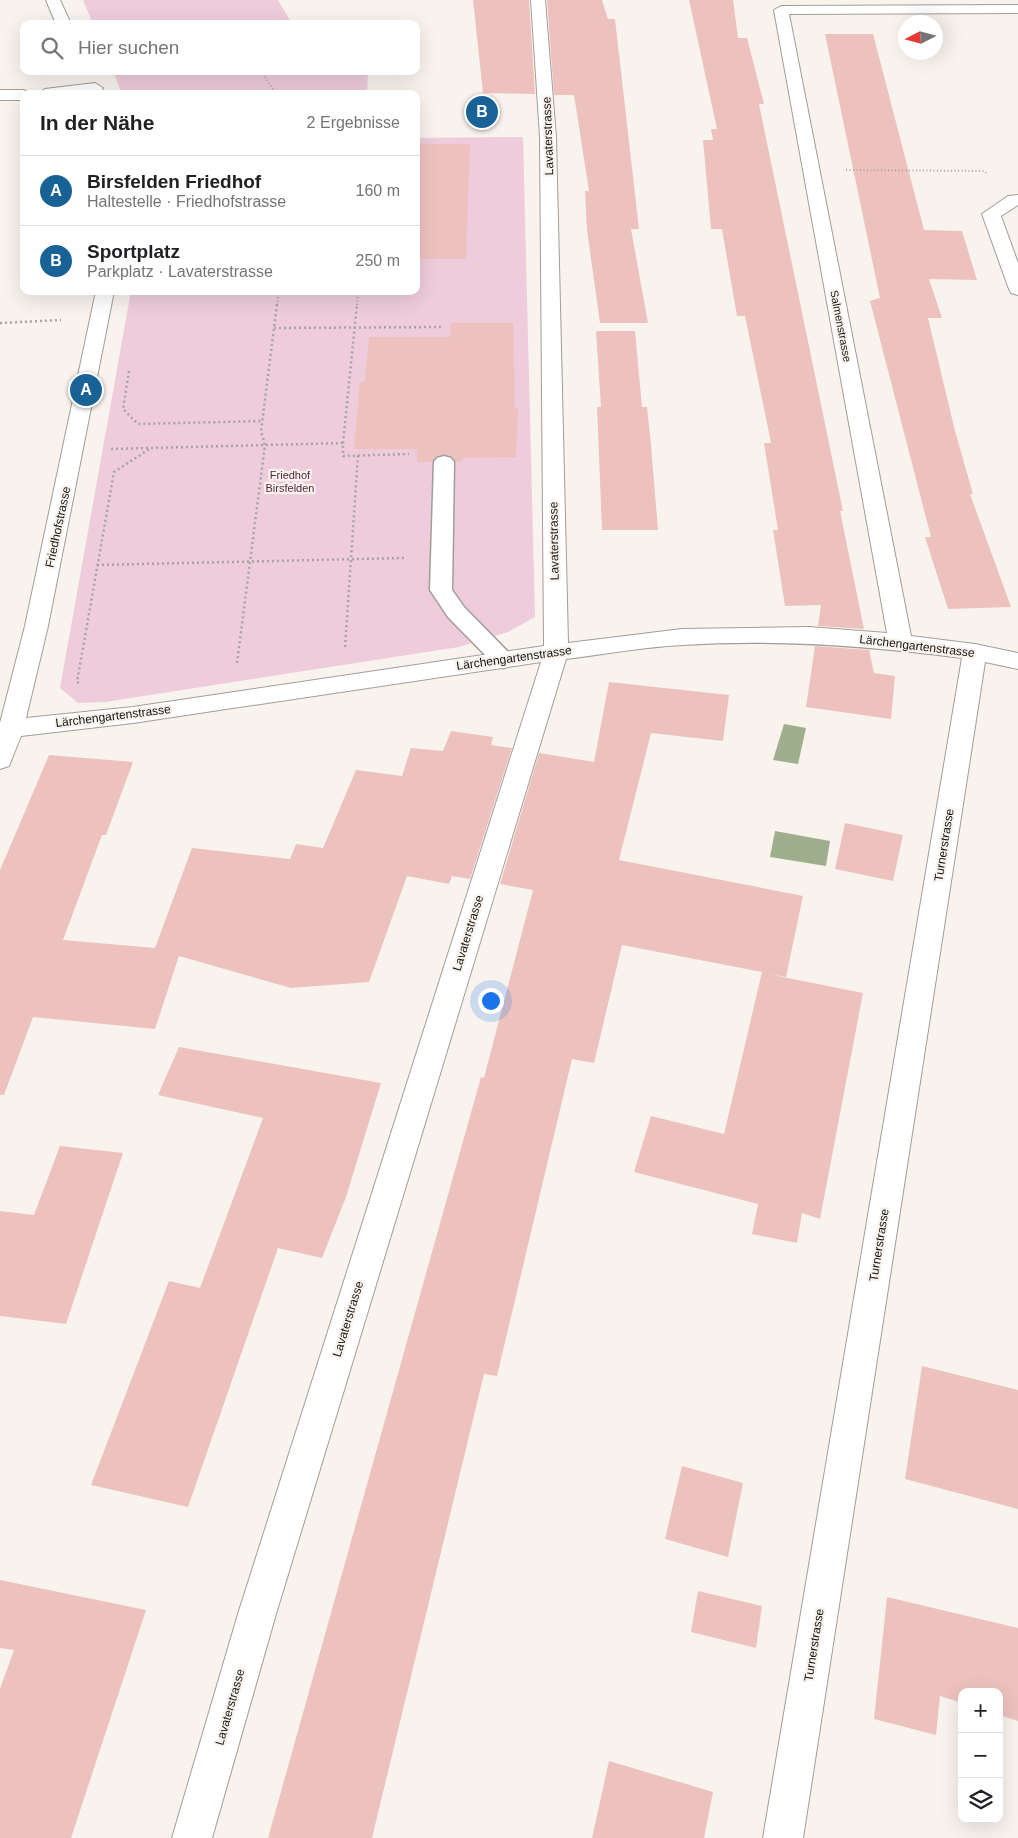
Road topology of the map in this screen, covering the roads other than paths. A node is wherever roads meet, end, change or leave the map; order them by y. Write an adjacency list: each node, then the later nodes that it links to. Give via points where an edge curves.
1 (53, 0): 4 (street)
2 (538, 0): 14 (street, Lavaterstrasse, via 548,137)
3 (1018, 9): 13 (street, Salmenstrasse, via 781,10)
4 (62, 20)
5 (89, 75): 6 (street)
6 (96, 90)
7 (0, 95): 8 (street)
8 (20, 95)
9 (1016, 200): 10 (street, via 991,214)
10 (1018, 289)
11 (104, 295): 18 (street, Friedhofstrasse, via 36,632)
12 (444, 462): 16 (lane, via 441,590 456,612)
13 (900, 642): 14 (street, Lärchengartenstrasse, via 809,635 740,635 682,637); 15 (street, Lärchengartenstrasse)
14 (556, 652): 16 (street, Lärchengartenstrasse); 20 (street, Lavaterstrasse, via 257,1614)
15 (975, 652): 17 (street, Lärchengartenstrasse); 21 (street, Turnerstrasse)
16 (503, 660): 18 (street, Lärchengartenstrasse, via 133,714)
17 (1018, 661)
18 (12, 728): 19 (street, Friedhofstrasse)
19 (0, 760)
20 (192, 1838)
21 (783, 1838)

